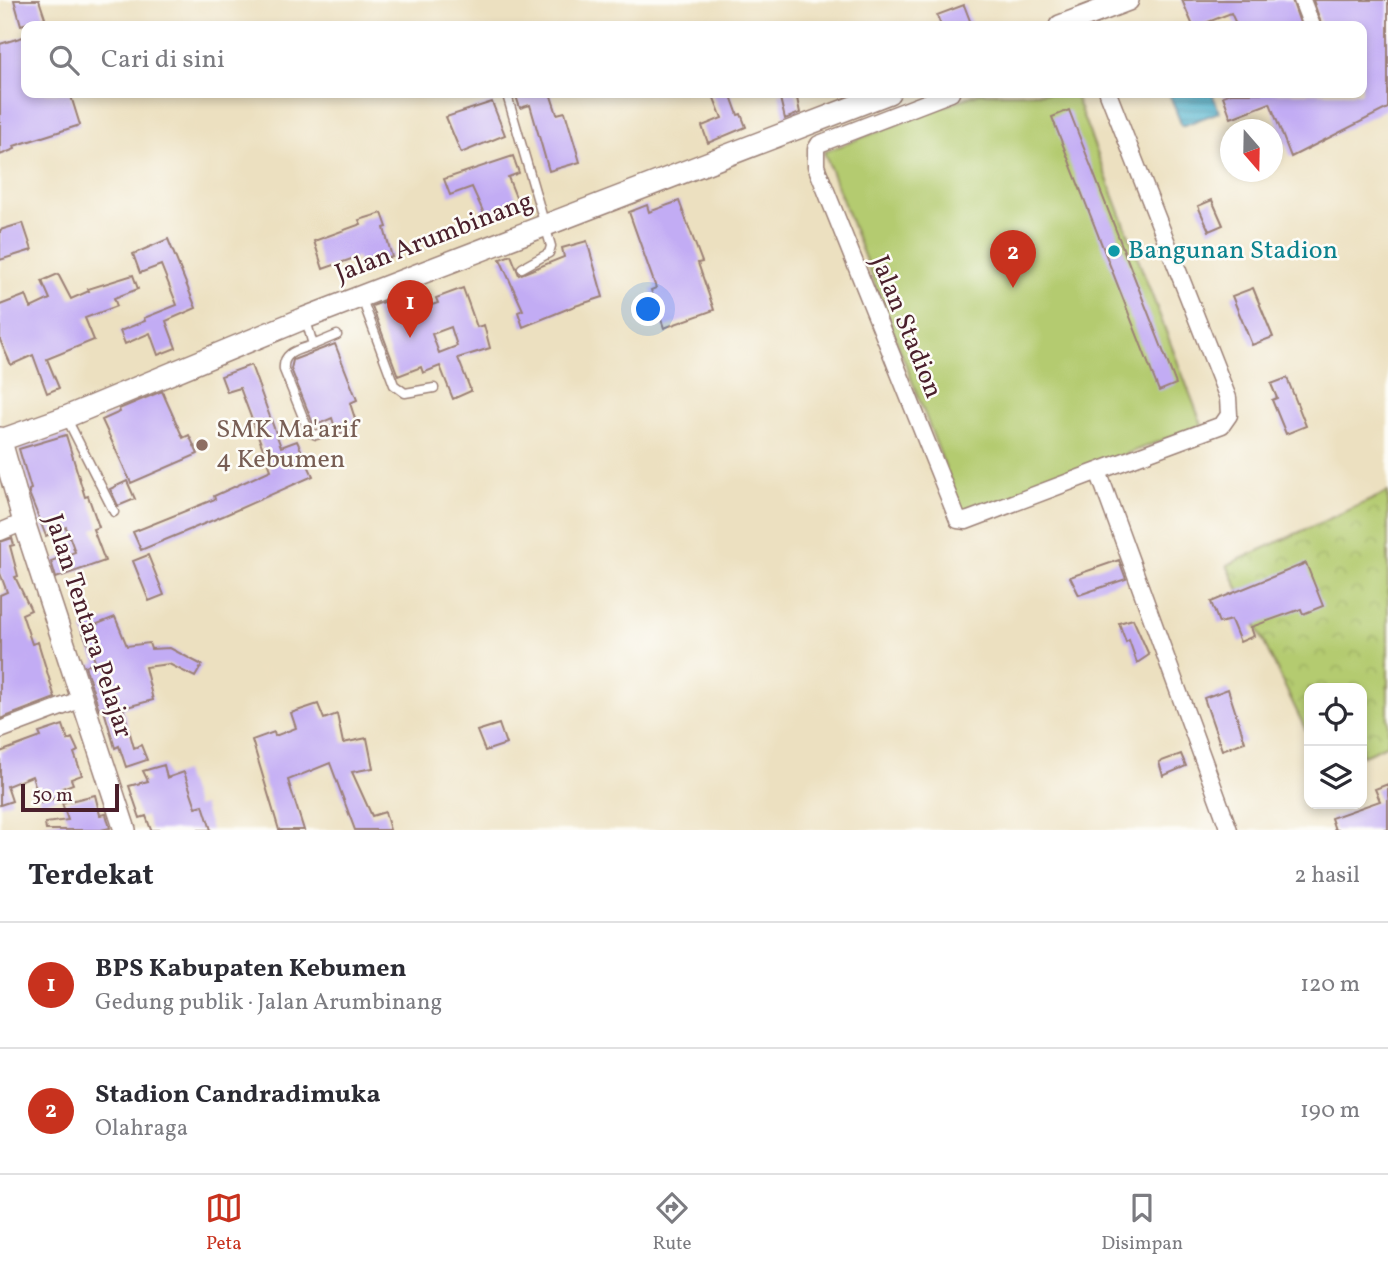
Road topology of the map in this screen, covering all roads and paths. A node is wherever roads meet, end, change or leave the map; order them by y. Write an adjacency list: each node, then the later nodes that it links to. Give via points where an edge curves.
1 (1128, 0): 3 (main road)
2 (1302, 0): 4 (street)
3 (1080, 21)
4 (1310, 21)
5 (508, 98): 9 (lane)
6 (876, 98): 9 (main road, Jalan Arumbinang)
7 (938, 98): 19 (street, Jalan Stadion, via 819,144 816,166 958,520 966,521)
8 (1110, 98): 19 (street, Jalan Stadion, via 1228,398 1229,415 1222,425)
9 (544, 226): 10 (lane, via 551,241 549,253); 11 (main road, Jalan Arumbinang)
10 (522, 268)
11 (361, 296): 12 (main road, Jalan Arumbinang); 15 (lane, via 394,384 405,393)
12 (305, 317): 14 (lane); 16 (main road, Jalan Arumbinang)
13 (337, 335): 14 (lane)
14 (313, 345): 17 (lane, via 286,355 284,370 309,432 316,435)
15 (434, 388)
16 (66, 417): 18 (main road, Jalan Arumbinang); 20 (lane)
17 (331, 430)
18 (0, 440): 21 (main road, Jalan Tentara Pelajar)
19 (1098, 471): 26 (street)
20 (114, 512)
21 (24, 522): 22 (street); 23 (main road, Jalan Tentara Pelajar)
22 (0, 532)
23 (82, 699): 24 (street); 25 (main road, Jalan Tentara Pelajar)
24 (0, 730)
25 (125, 830)
26 (1229, 830)

